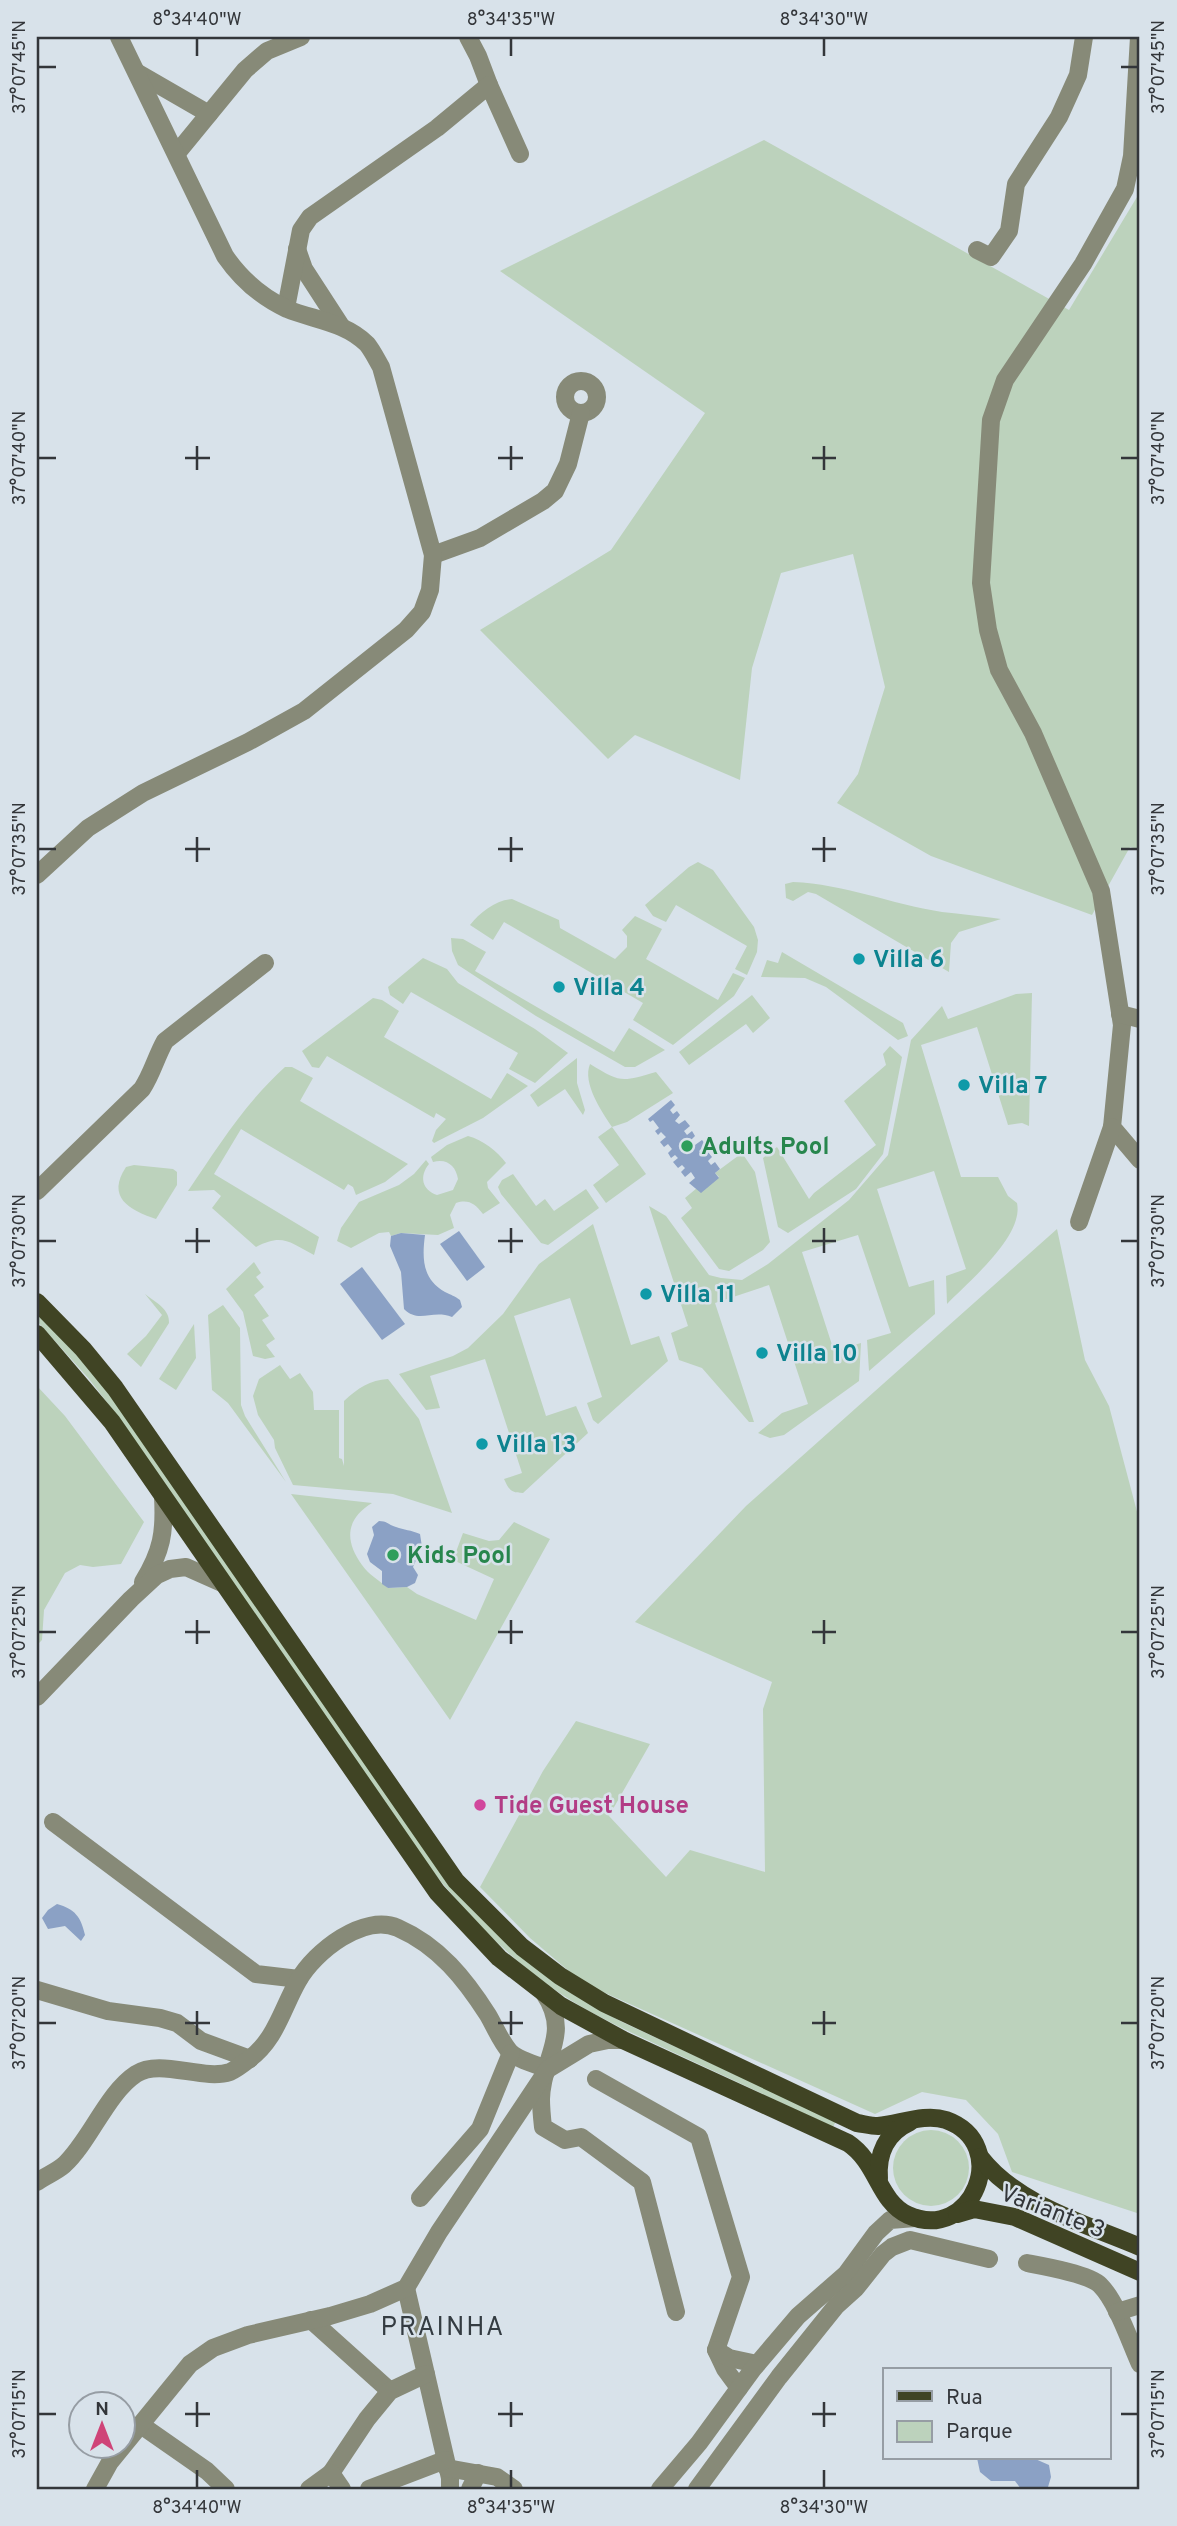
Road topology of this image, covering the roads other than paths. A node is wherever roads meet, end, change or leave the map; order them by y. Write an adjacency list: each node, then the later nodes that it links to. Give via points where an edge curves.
1 (119, 37): 6 (street)
2 (301, 37): 8 (street, via 267,51)
3 (468, 37): 7 (street)
4 (1084, 37): 12 (street, via 1078,75 1059,117 1016,184 1009,231 991,257)
5 (1139, 37): 19 (street, via 1132,156 1125,190 1083,264 1005,380 991,420 981,583 999,670 1032,733 1101,891)
6 (138, 73): 8 (street); 9 (street)
7 (489, 85): 10 (street); 11 (street, via 437,128 310,217)
8 (209, 114): 9 (street)
9 (177, 153): 13 (street, via 231,265 256,290)
10 (520, 154)
11 (297, 249): 13 (street); 14 (street, via 304,269)
12 (977, 250)
13 (286, 308): 14 (street)
14 (341, 326): 16 (street, via 367,344 381,368)
15 (580, 413): 16 (street, via 568,464 555,491 480,538)
16 (433, 555): 17 (street, via 430,590 422,612 348,678 304,711 143,793 88,828)
17 (37, 875)
18 (265, 963): 23 (street, via 165,1041 142,1089)
19 (1120, 1014): 20 (street); 21 (street)
20 (1140, 1019)
21 (1112, 1128): 22 (street); 24 (street)
22 (1140, 1160)
23 (37, 1191)
24 (1079, 1222)
25 (37, 1301): 40 (main road, via 115,1388 456,1881 489,1917 560,1976 604,2003 847,2118 875,2126)
26 (37, 1334): 27 (main road, via 112,1422)
27 (163, 1497): 28 (main road); 29 (street, via 163,1543)
28 (222, 1583): 29 (street, via 186,1567 170,1569); 34 (main road, via 437,1892 499,1958)
29 (131, 1599): 30 (street)
30 (37, 1697)
31 (53, 1822): 32 (street, via 256,1975)
32 (299, 1979): 36 (street, via 333,1944 356,1930 374,1923 394,1926 454,1966); 37 (street, via 266,2044)
33 (37, 1990): 37 (street, via 108,2011 177,2023 201,2041)
34 (544, 1993): 35 (main road); 38 (street, via 556,2015 557,2032)
35 (623, 2040): 38 (street, via 589,2044); 43 (main road, via 848,2143 869,2162)
36 (511, 2053): 38 (street); 44 (street, via 480,2129)
37 (250, 2059): 42 (street, via 231,2071 212,2074 159,2069 138,2072 63,2165)
38 (548, 2069): 52 (street); 54 (street, via 541,2097 543,2127 565,2140 580,2137 642,2182)
39 (596, 2079): 57 (street, via 699,2137 741,2277)
40 (913, 2120): 41 (main road, via 934,2118 954,2124 971,2138); 43 (main road, via 895,2131 882,2149 878,2170)
41 (980, 2157): 45 (main road, via 980,2178 972,2198); 48 (main road, Variante 3, via 992,2173 1023,2197)
42 (37, 2182)
43 (885, 2192): 46 (main road); 47 (street)
44 (420, 2198)
45 (947, 2217): 46 (main road); 51 (main road, Variante 3, via 974,2209 1015,2217)
46 (915, 2218): 47 (street, via 890,2220)
47 (876, 2233): 58 (street, via 846,2274 798,2316)
48 (1140, 2247)
49 (989, 2259): 76 (street, via 910,2239 883,2254 779,2377)
50 (1027, 2263): 55 (street, via 1061,2269 1099,2284)
51 (1140, 2272)
52 (406, 2288): 56 (street, via 370,2304); 60 (street)
53 (1140, 2305): 55 (street)
54 (676, 2312)
55 (1117, 2312): 59 (street)
56 (311, 2320): 62 (street); 63 (street, via 213,2348 190,2364)
57 (716, 2350): 58 (street); 61 (street)
58 (757, 2364): 61 (street)
59 (1140, 2364)
60 (426, 2374): 62 (street); 64 (street)
61 (739, 2388): 75 (street)
62 (390, 2390): 65 (street)
63 (141, 2425): 67 (street, via 110,2462); 68 (street, via 207,2470)
64 (446, 2464): 66 (street); 71 (street); 72 (street)
65 (331, 2473): 69 (street); 70 (street)
66 (478, 2473): 73 (street); 74 (street, via 497,2477)
67 (95, 2489)
68 (226, 2489)
69 (309, 2489)
70 (342, 2489)
71 (369, 2489)
72 (450, 2489)
73 (470, 2489)
74 (514, 2489)
75 (660, 2489)
76 (697, 2489)

